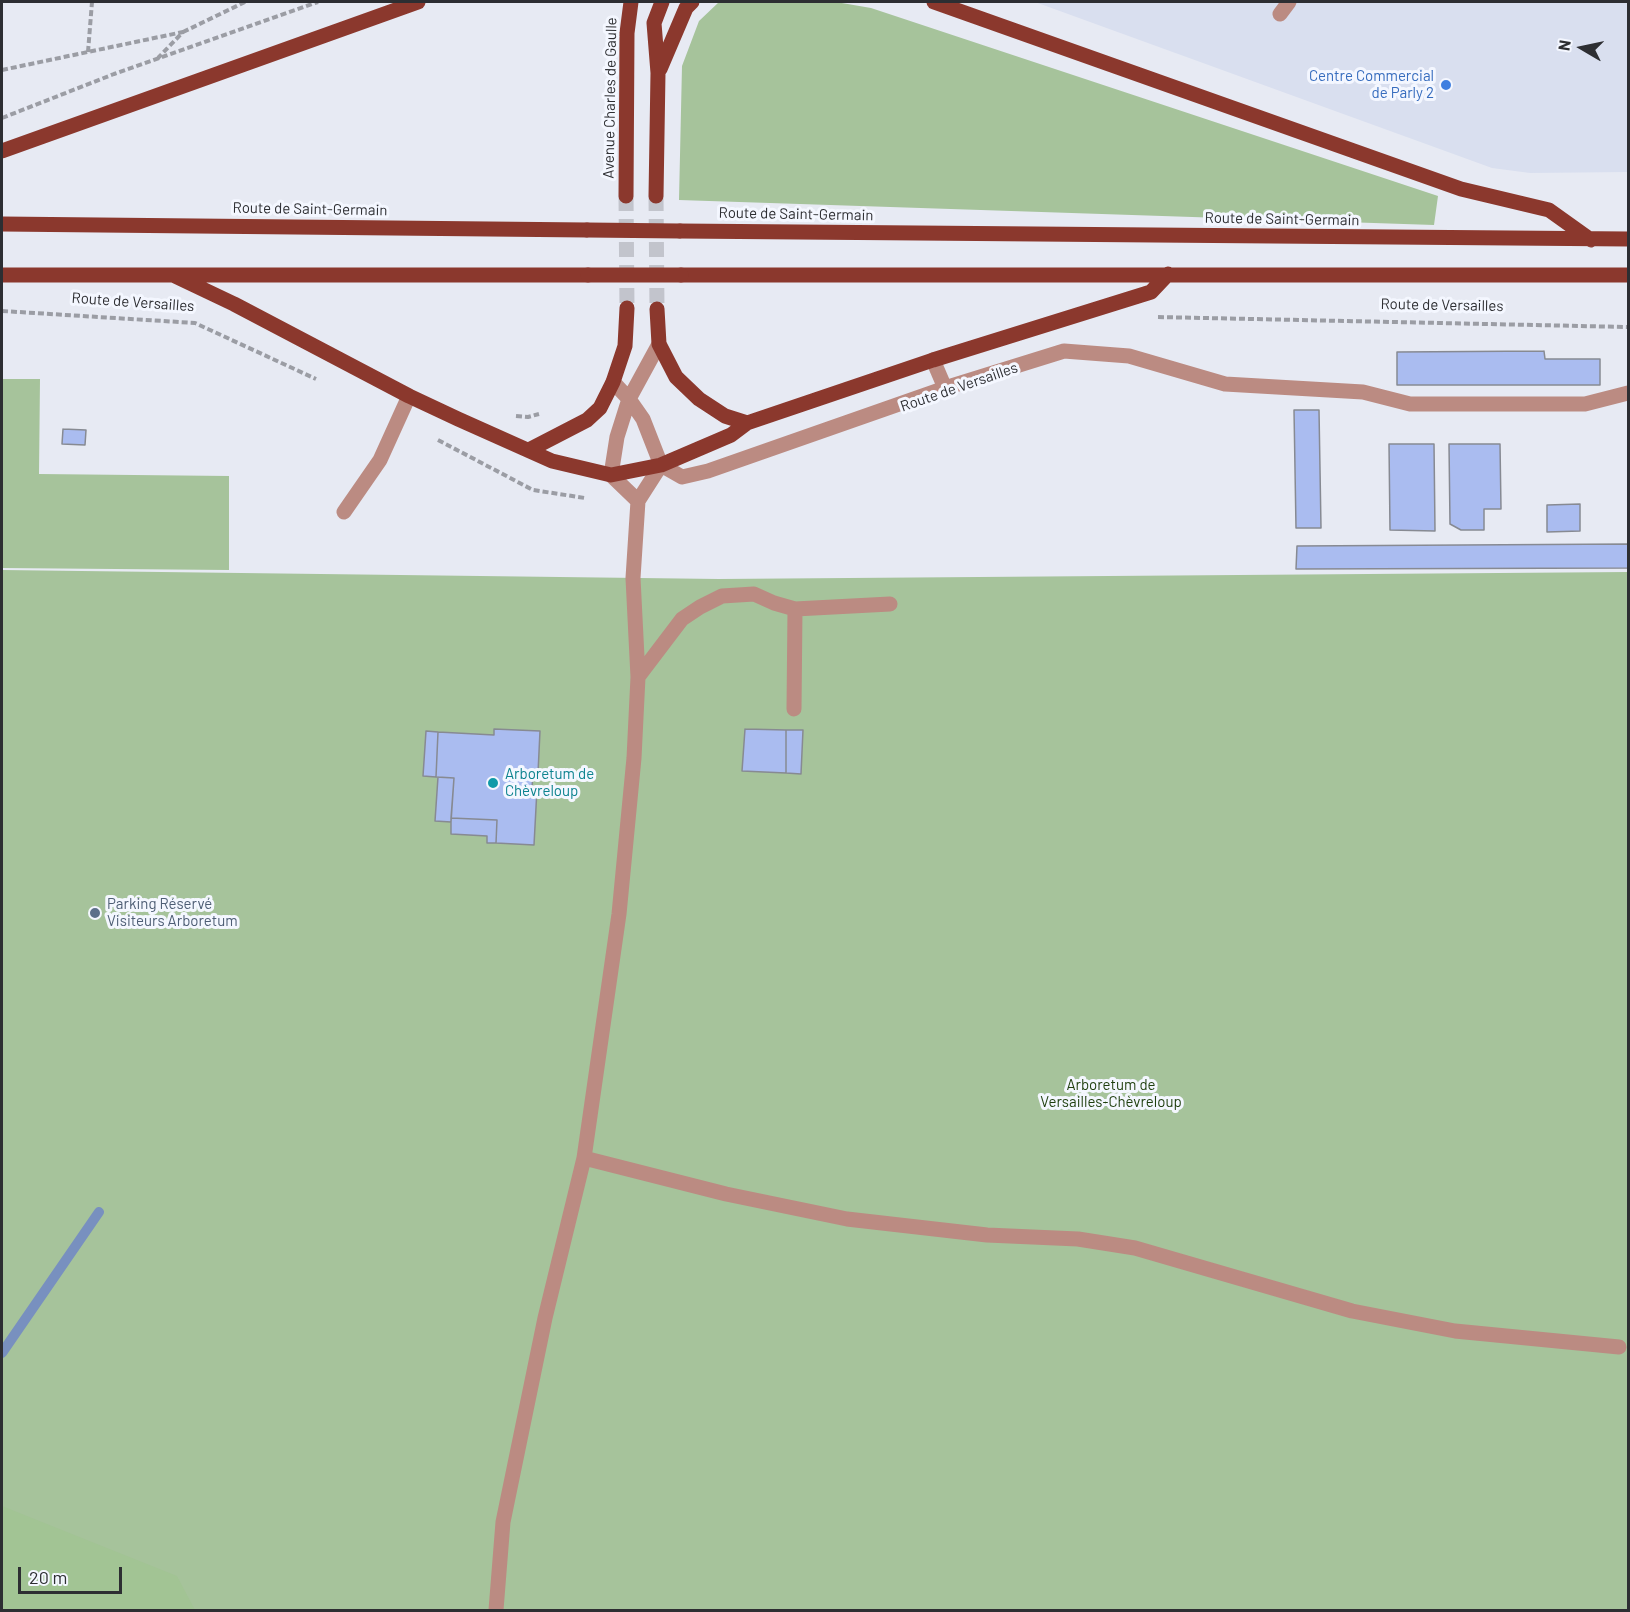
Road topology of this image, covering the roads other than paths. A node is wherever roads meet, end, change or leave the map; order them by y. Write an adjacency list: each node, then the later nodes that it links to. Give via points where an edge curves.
1 (418, 2): 7 (main road)
2 (631, 2): 8 (main road, Avenue Charles de Gaulle, via 627,33)
3 (662, 2): 6 (main road, via 654,22)
4 (692, 2): 6 (main road)
5 (934, 2): 12 (main road, via 1461,189 1549,210)
6 (658, 73): 9 (main road)
7 (2, 151)
8 (626, 196)
9 (656, 196)
10 (2, 224): 12 (main road, Route de Saint-Germain, bridge)
11 (1629, 239): 12 (main road)
12 (1591, 240)
13 (2, 274): 15 (main road)
14 (1168, 274): 15 (main road, bridge); 16 (main road); 20 (main road, via 1151,292)
15 (173, 275): 24 (main road)
16 (1629, 275)
17 (627, 308): 21 (main road, via 625,346)
18 (657, 309): 19 (main road)
19 (659, 344): 25 (lane); 26 (main road, via 676,377 699,399 725,416)
20 (933, 360): 22 (lane); 26 (main road)
21 (613, 382): 25 (lane); 27 (main road, via 600,408 587,420)
22 (945, 388): 23 (lane, via 1064,351 1129,356 1225,384 1363,392 1410,404 1585,404); 28 (lane, via 708,471 682,477)
23 (1629, 393)
24 (409, 396): 27 (main road); 31 (lane, via 380,460)
25 (629, 399): 28 (lane, via 643,419); 29 (lane)
26 (747, 423): 28 (main road, via 731,435)
27 (529, 450): 29 (main road)
28 (662, 465): 29 (main road); 30 (lane)
29 (611, 475): 30 (lane)
30 (638, 501): 34 (lane, via 633,578)
31 (344, 512)
32 (890, 604): 33 (lane)
33 (795, 609): 34 (lane, via 754,594 722,596 682,619); 35 (lane)
34 (638, 678): 36 (lane, via 619,914)
35 (794, 709)
36 (584, 1158): 37 (lane, via 847,1219 987,1235 1078,1239 1135,1248 1352,1311 1455,1331); 38 (lane, via 545,1318 503,1522)
37 (1618, 1347)
38 (496, 1611)

